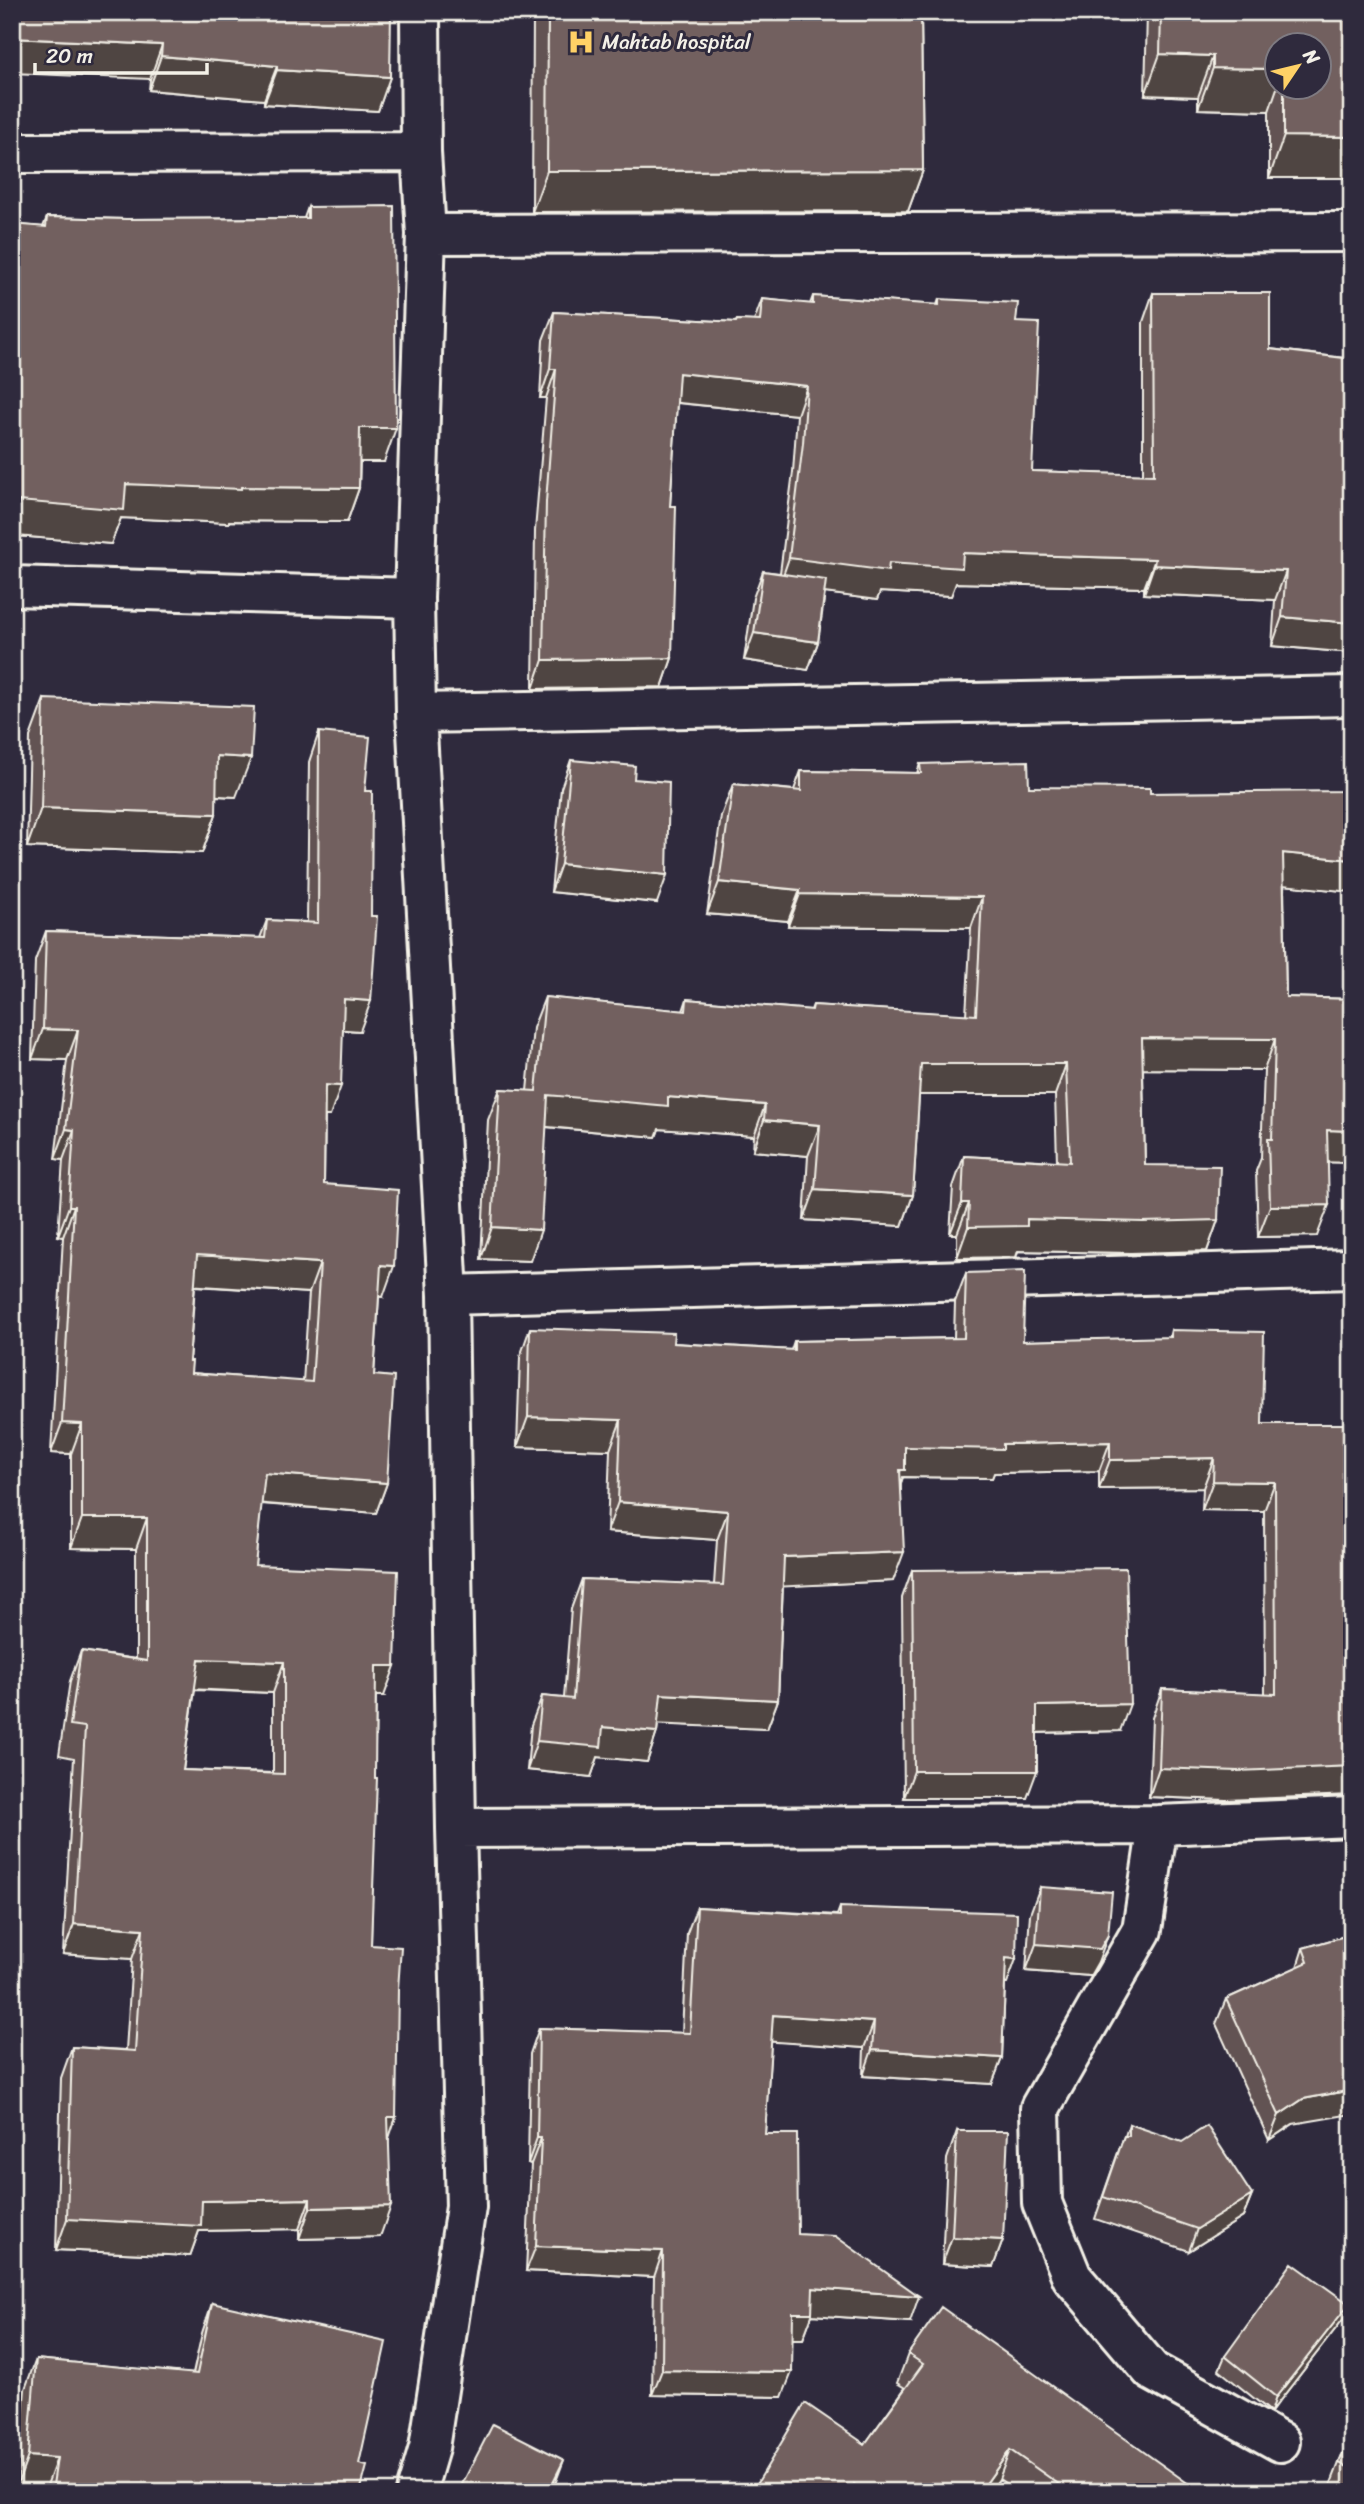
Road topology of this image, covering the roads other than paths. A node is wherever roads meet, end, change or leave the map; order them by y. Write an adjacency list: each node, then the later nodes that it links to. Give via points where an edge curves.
1 (421, 12): 2 (street)
2 (421, 152): 3 (street); 5 (street)
3 (12, 153)
4 (1352, 232): 5 (street)
5 (426, 234): 7 (street)
6 (12, 586): 7 (street)
7 (414, 598): 9 (street)
8 (1352, 696): 9 (street)
9 (416, 713): 11 (street)
10 (1352, 1269): 11 (street)
11 (448, 1295): 14 (street)
12 (1352, 1817): 13 (street)
13 (1158, 1825): 14 (street); 15 (street, via 1142,1930 1041,2108 1042,2203 1072,2277 1152,2371)
14 (456, 1828): 16 (street, via 466,2207 429,2448)
15 (1279, 2442)
16 (416, 2492)

